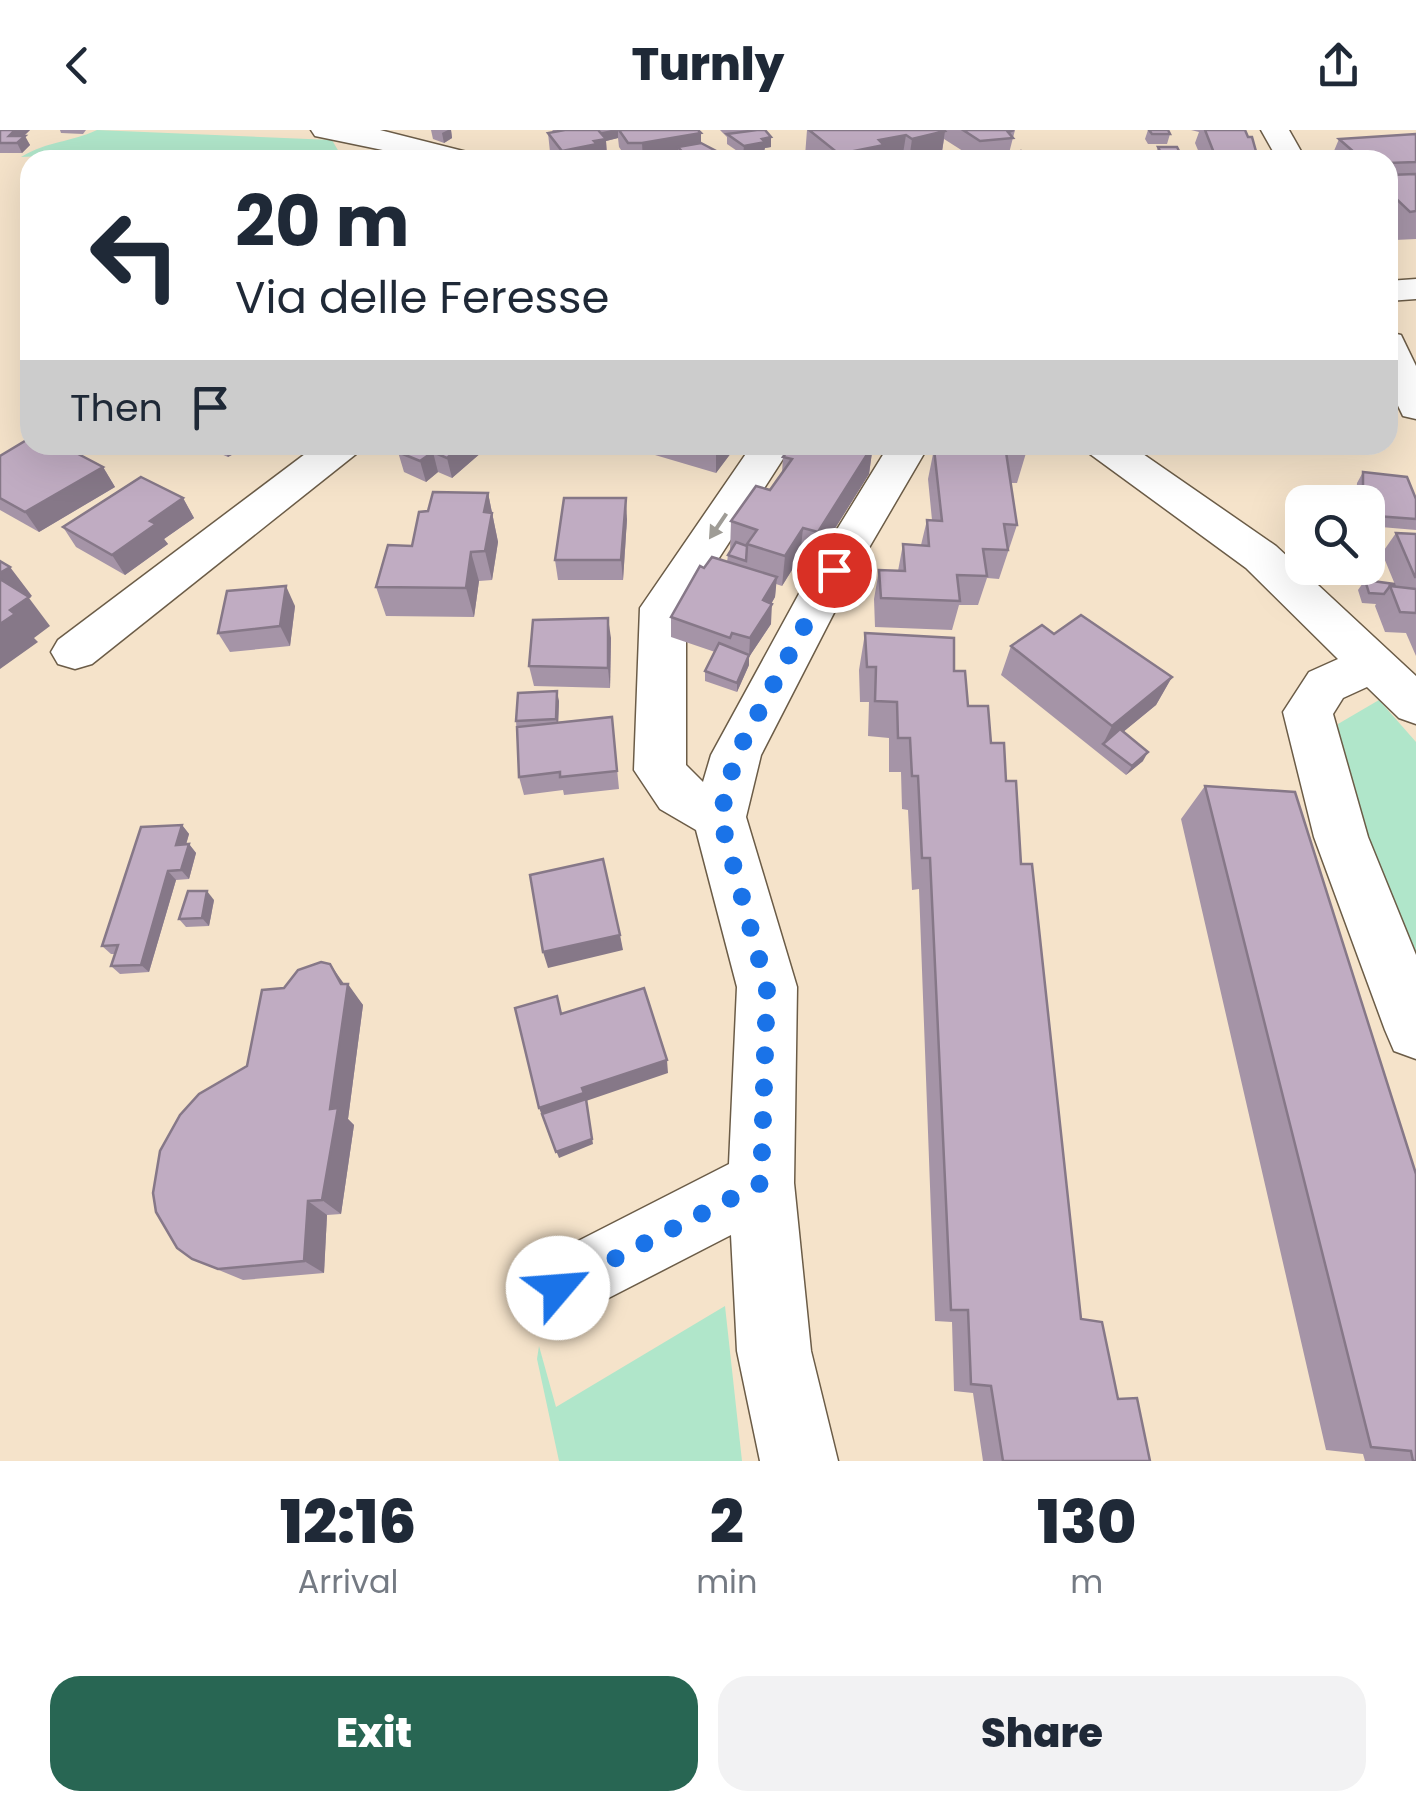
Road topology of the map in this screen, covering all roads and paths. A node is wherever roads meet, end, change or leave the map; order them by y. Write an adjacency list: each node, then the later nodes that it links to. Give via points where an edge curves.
1 (325, 130): 2 (street)
2 (384, 134): 3 (street)
3 (434, 150)
4 (1398, 366): 5 (street)
5 (1416, 408)
6 (329, 455): 10 (street)
7 (765, 455): 13 (street, one-way to 13, via 663,608 660,770 678,794)
8 (903, 455): 13 (street, via 736,755)
9 (1118, 455): 11 (street, via 1261,557)
10 (75, 652)
11 (1371, 664): 12 (street); 14 (street, via 1326,685 1308,712 1341,838)
12 (1416, 706)
13 (720, 817): 15 (street, via 767,988)
14 (1416, 1030)
15 (761, 1183): 16 (street); 17 (street, via 774,1352)
16 (558, 1288)
17 (800, 1461)

